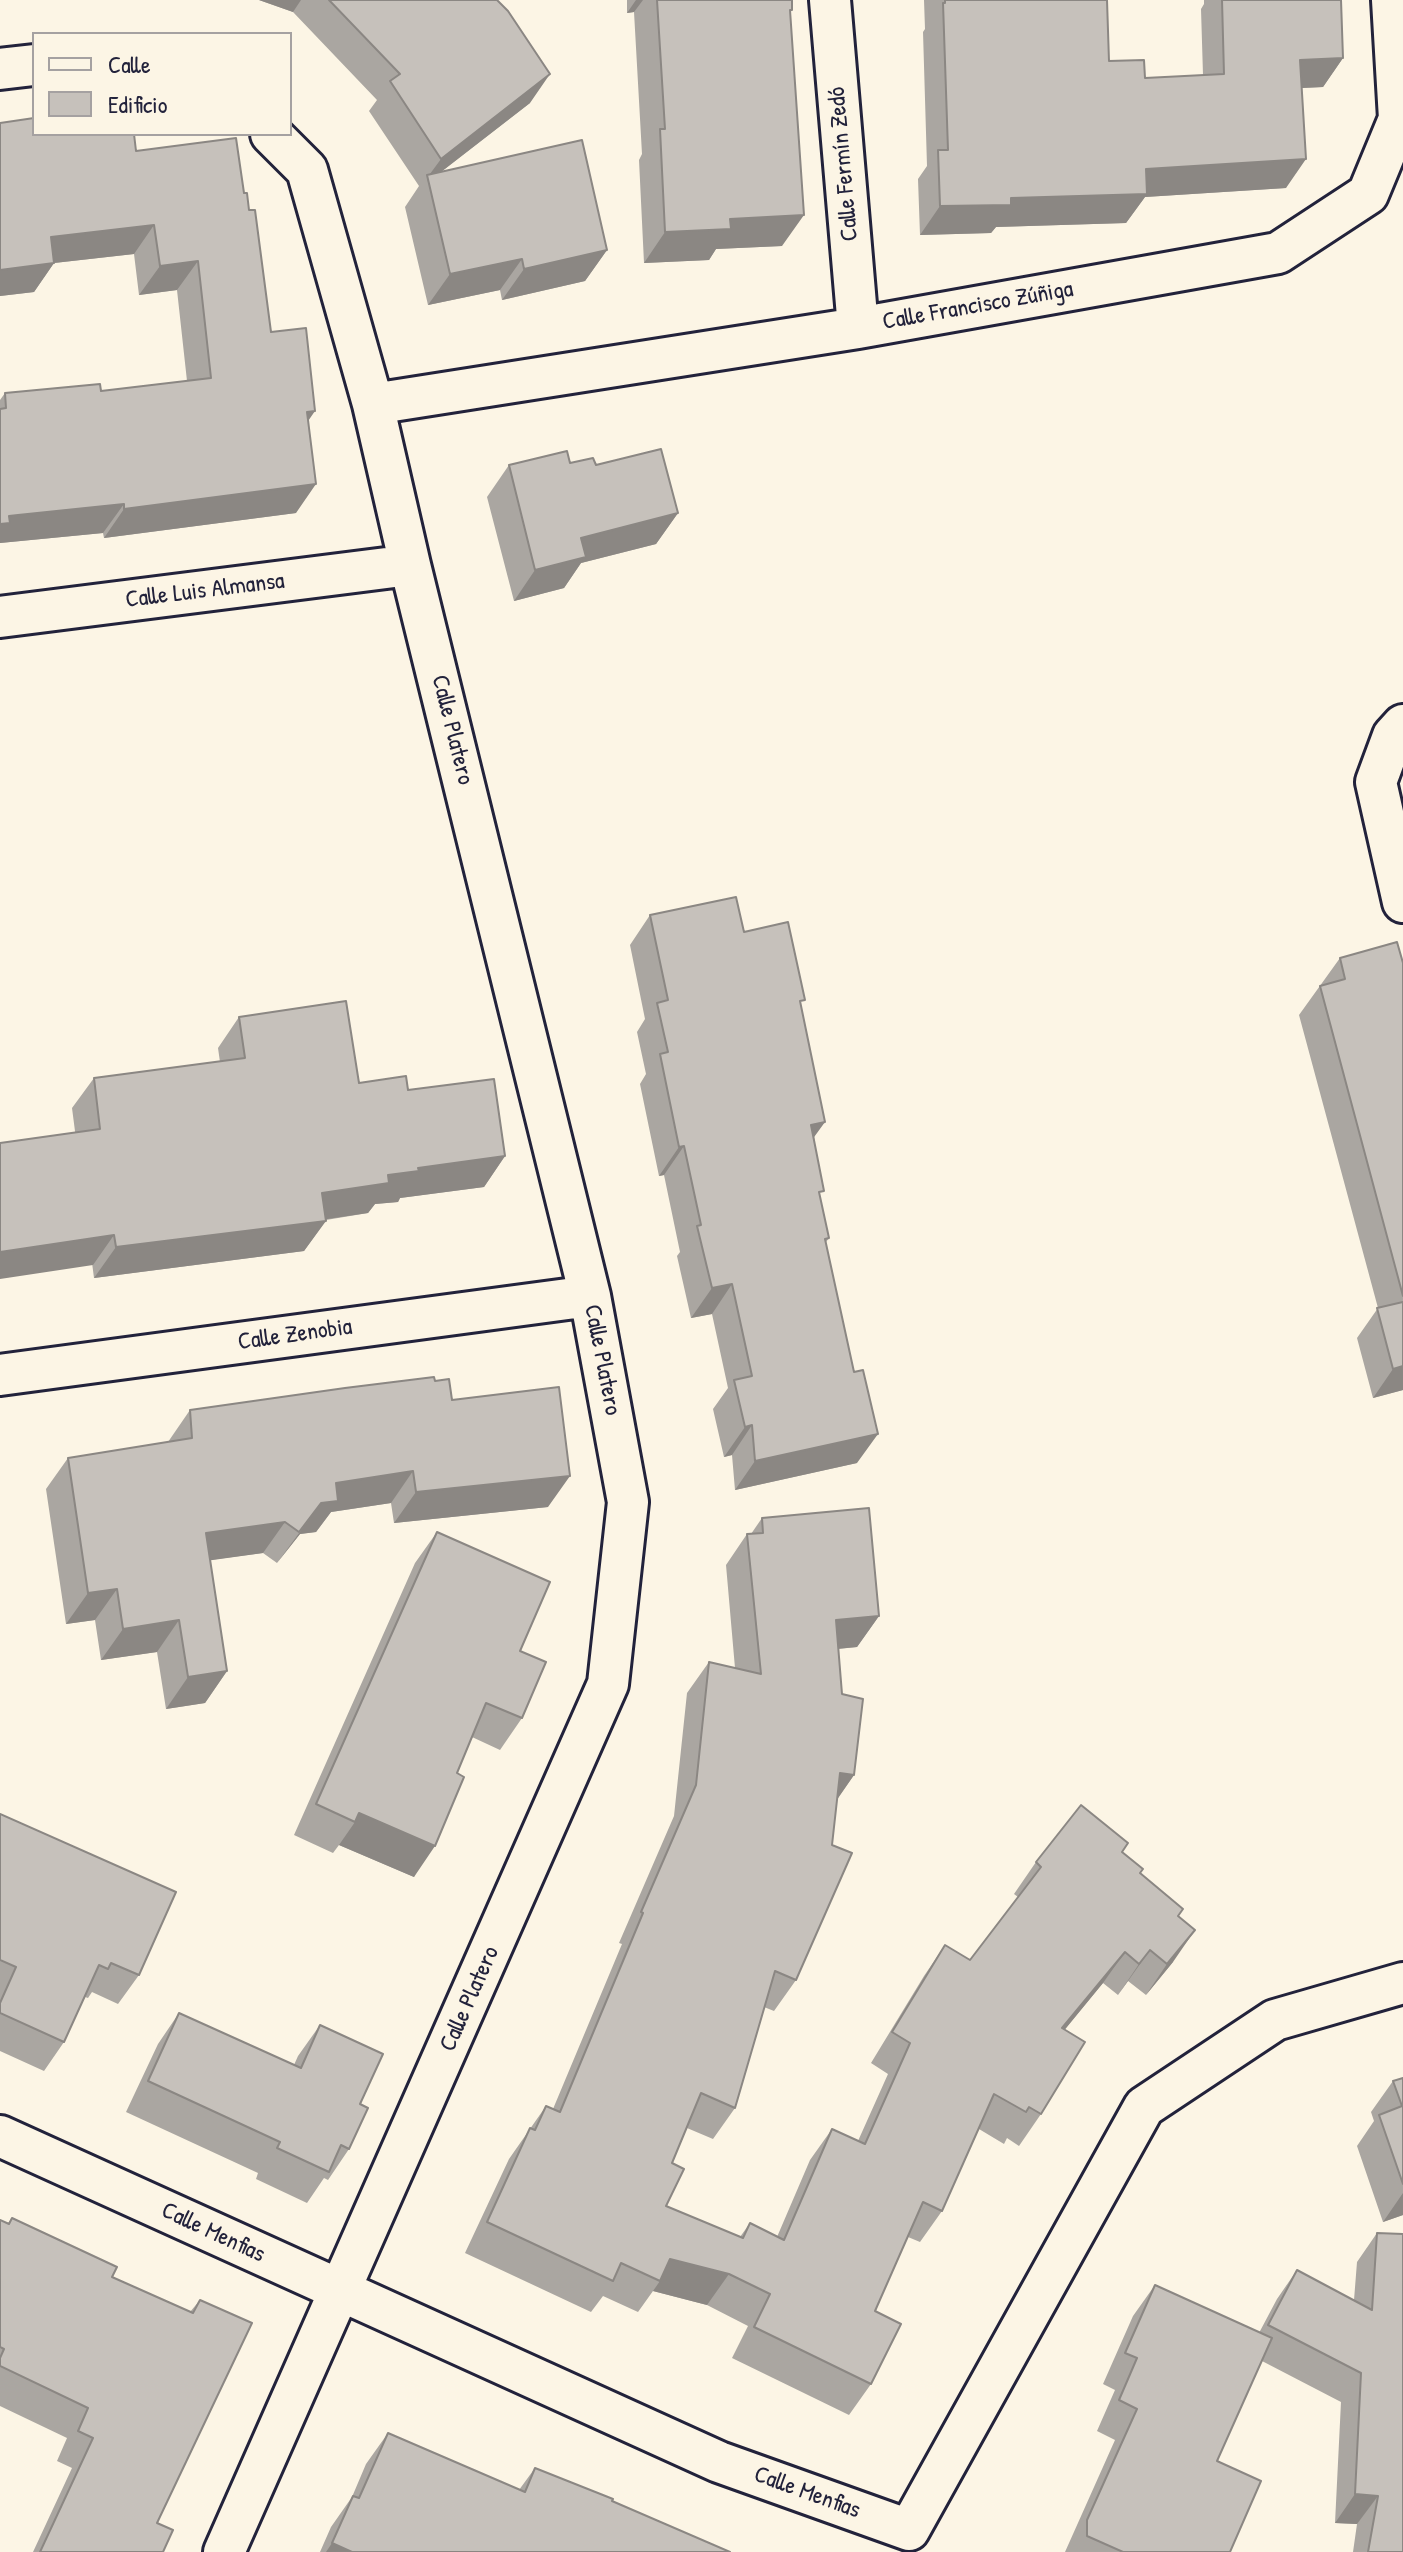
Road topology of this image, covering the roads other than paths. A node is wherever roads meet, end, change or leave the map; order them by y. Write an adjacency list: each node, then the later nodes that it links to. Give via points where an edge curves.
1 (830, 0): 6 (street, Calle Fermín Zedó)
2 (1392, 0): 6 (street, Calle Francisco Zúñiga, via 1399,119 1368,194 1278,253)
3 (32, 65): 4 (street)
4 (0, 69)
5 (273, 136): 7 (street, Calle Platero, via 307,170)
6 (858, 328): 7 (street, Calle Francisco Zúñiga)
7 (373, 404): 8 (street, Calle Platero)
8 (410, 565): 9 (street, Calle Luis Almansa); 12 (street, Calle Platero)
9 (0, 617)
10 (1403, 725): 11 (street, via 1393,736 1376,782)
11 (1403, 902)
12 (590, 1296): 13 (street, Calle Zenobia); 16 (street, Calle Platero, via 628,1502 608,1684)
13 (0, 1375)
14 (1403, 1983): 16 (street, Calle Menfias, via 1275,2020 1144,2107 909,2530 719,2462)
15 (0, 2136): 16 (street, Calle Menfias)
16 (341, 2292): 17 (street, Calle Platero)
17 (224, 2552)

